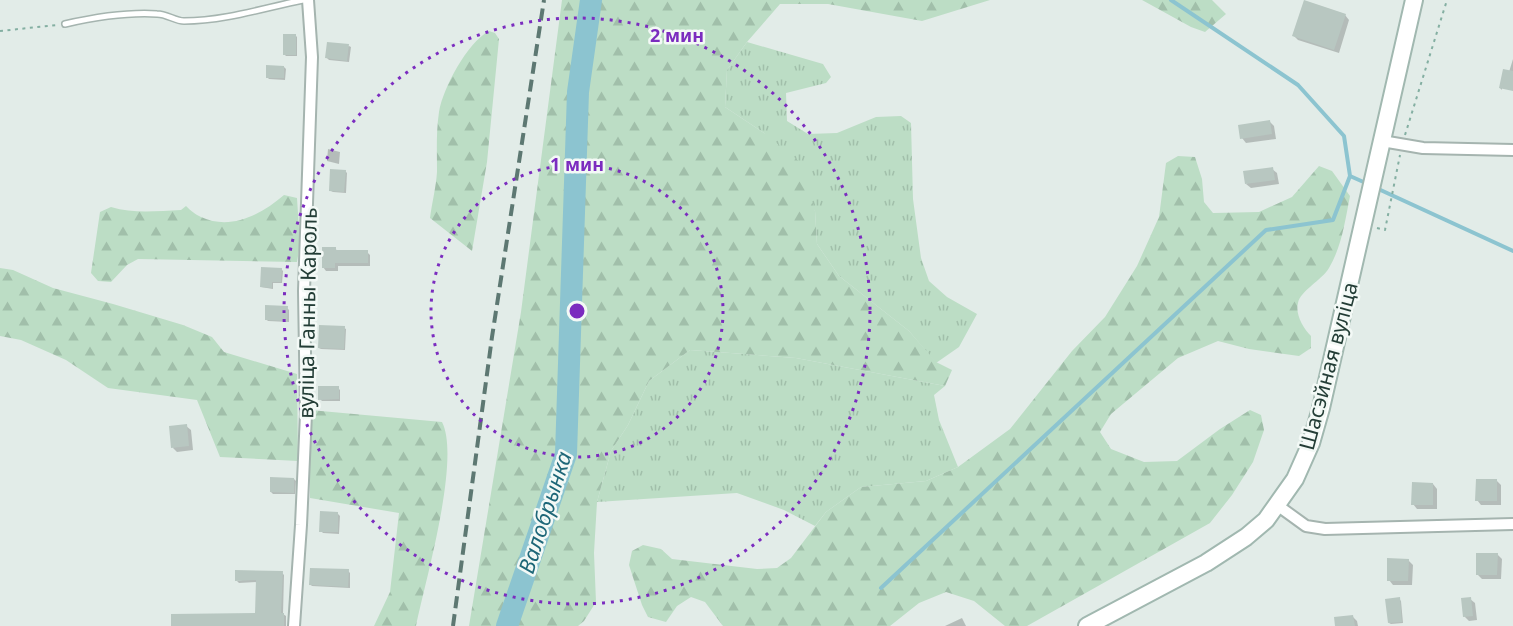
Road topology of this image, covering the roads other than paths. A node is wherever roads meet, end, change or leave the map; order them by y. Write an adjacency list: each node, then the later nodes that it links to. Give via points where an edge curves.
1 (303, 0): 4 (lane, via 219,18 181,21 162,14 140,13)
2 (308, 0): 9 (street, вуліца Ганны Кароль, via 312,57 304,291 306,414)
3 (1414, 0): 5 (main road, Шасэйная вуліца)
4 (65, 24)
5 (1381, 144): 6 (street); 7 (main road, Шасэйная вуліца, via 1319,417 1295,479)
6 (1513, 150)
7 (1277, 505): 8 (street, via 1306,526 1325,529); 10 (main road, Шасэйная вуліца, via 1246,537 1206,563)
8 (1513, 524)
9 (294, 626)
10 (1087, 626)

